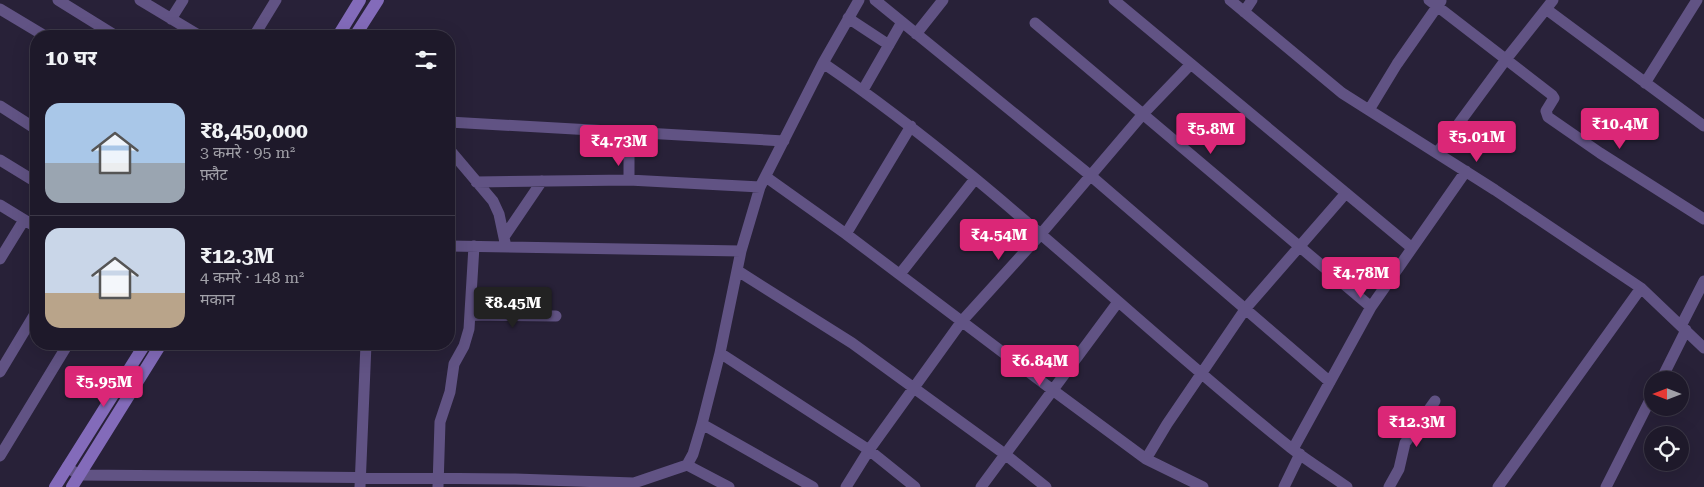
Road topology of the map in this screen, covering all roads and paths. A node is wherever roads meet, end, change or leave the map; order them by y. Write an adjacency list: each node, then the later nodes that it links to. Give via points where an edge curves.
1 (58, 0): 24 (street)
2 (140, 0): 20 (street)
3 (183, 0): 20 (street)
4 (276, 0): 26 (street)
5 (360, 0): 27 (street)
6 (378, 0): 28 (street)
7 (859, 0): 19 (street)
8 (875, 0): 21 (street)
9 (943, 0): 29 (street)
10 (1114, 0): 33 (street)
11 (1230, 0): 18 (street)
12 (1252, 0): 18 (street)
13 (1553, 0): 17 (street)
14 (1697, 0): 34 (street)
15 (1436, 2): 31 (street); 37 (street)
16 (0, 9): 23 (street)
17 (1546, 10): 31 (street); 34 (street)
18 (1244, 12): 37 (street, via 1342,93)
19 (848, 18): 30 (street); 32 (street)
20 (171, 19): 25 (street)
21 (902, 22): 29 (street); 30 (street)
22 (1035, 23): 38 (street)
23 (35, 30)
24 (106, 30)
25 (190, 30)
26 (258, 30)
27 (342, 30)
28 (359, 30)
29 (916, 34): 50 (street)
30 (888, 45): 35 (street)
31 (1507, 58): 45 (street); 59 (street, via 1552,94 1554,98 1546,111 1548,116)
32 (823, 63): 35 (street); 44 (street)
33 (1191, 64): 38 (street); 57 (street)
34 (1646, 83): 42 (street)
35 (863, 90): 41 (street)
36 (0, 106): 40 (street)
37 (1369, 110): 45 (street)
38 (1143, 114): 50 (street); 67 (street)
39 (455, 122): 43 (street)
40 (30, 125)
41 (911, 126): 52 (street); 62 (street)
42 (1704, 126)
43 (629, 131): 44 (street); 53 (street)
44 (784, 141): 49 (street)
45 (1437, 154): 48 (street)
46 (455, 156): 55 (street)
47 (0, 160): 51 (street)
48 (1466, 171): 68 (street); 74 (street)
49 (766, 176): 56 (street); 62 (street)
50 (1091, 176): 63 (street); 77 (street)
51 (30, 178)
52 (975, 179): 63 (street); 72 (street)
53 (629, 180): 54 (street); 56 (street)
54 (542, 181): 55 (street); 64 (street)
55 (476, 182): 64 (street, via 493,201)
56 (760, 187): 69 (street)
57 (1346, 192): 67 (street); 68 (street)
58 (0, 205): 60 (street)
59 (1704, 219)
60 (24, 220): 61 (street); 70 (street)
61 (30, 224)
62 (846, 234): 72 (street)
63 (1040, 235): 75 (street); 80 (street)
64 (505, 242): 66 (street); 69 (street)
65 (455, 246): 66 (street)
66 (474, 246): 78 (street)
67 (1299, 247): 76 (street); 77 (street)
68 (1412, 248): 76 (street)
69 (741, 252): 71 (street)
70 (0, 259)
71 (738, 271): 88 (street); 93 (street, via 852,343)
72 (900, 274): 80 (street)
73 (1704, 281): 82 (street)
74 (1641, 288): 82 (street); 125 (street)
75 (1118, 302): 91 (street); 94 (street)
76 (1371, 307): 92 (street)
77 (1246, 308): 91 (street); 92 (street)
78 (470, 315): 79 (street); 110 (street, via 467,339 454,364 450,392 440,422)
79 (556, 316)
80 (962, 321): 93 (street); 94 (street)
81 (30, 322): 90 (street)
82 (1684, 328): 83 (street); 89 (street)
83 (1704, 348)
84 (64, 350): 98 (street)
85 (141, 350): 105 (street)
86 (157, 350): 106 (street)
87 (366, 350): 109 (street)
88 (720, 353): 97 (street); 99 (street)
89 (1664, 371)
90 (0, 372)
91 (1201, 373): 100 (street); 103 (street)
92 (1330, 382): 100 (street)
93 (915, 388): 99 (street); 101 (street)
94 (1054, 391): 101 (street); 103 (street)
95 (1435, 401): 124 (street, via 1405,443 1399,469)
96 (1644, 412): 126 (street)
97 (702, 424): 104 (street); 116 (street)
98 (4, 441): 102 (street)
99 (869, 450): 117 (street); 118 (street)
100 (1296, 451): 122 (street); 123 (street)
101 (1006, 455): 119 (street); 120 (street)
102 (0, 456)
103 (1146, 459): 121 (street)
104 (687, 465): 112 (street); 115 (street)
105 (67, 467): 106 (street); 113 (street)
106 (79, 475): 107 (street); 114 (street)
107 (232, 482): 108 (street)
108 (287, 482): 109 (street)
109 (360, 482): 110 (street)
110 (438, 483): 111 (street)
111 (515, 483): 112 (street)
112 (633, 485)
113 (55, 487)
114 (72, 487)
115 (729, 487)
116 (813, 487)
117 (846, 487)
118 (916, 487)
119 (981, 487)
120 (1046, 487)
121 (1203, 487)
122 (1284, 487)
123 (1347, 487)
124 (1389, 487)
125 (1498, 487)
126 (1606, 487)

